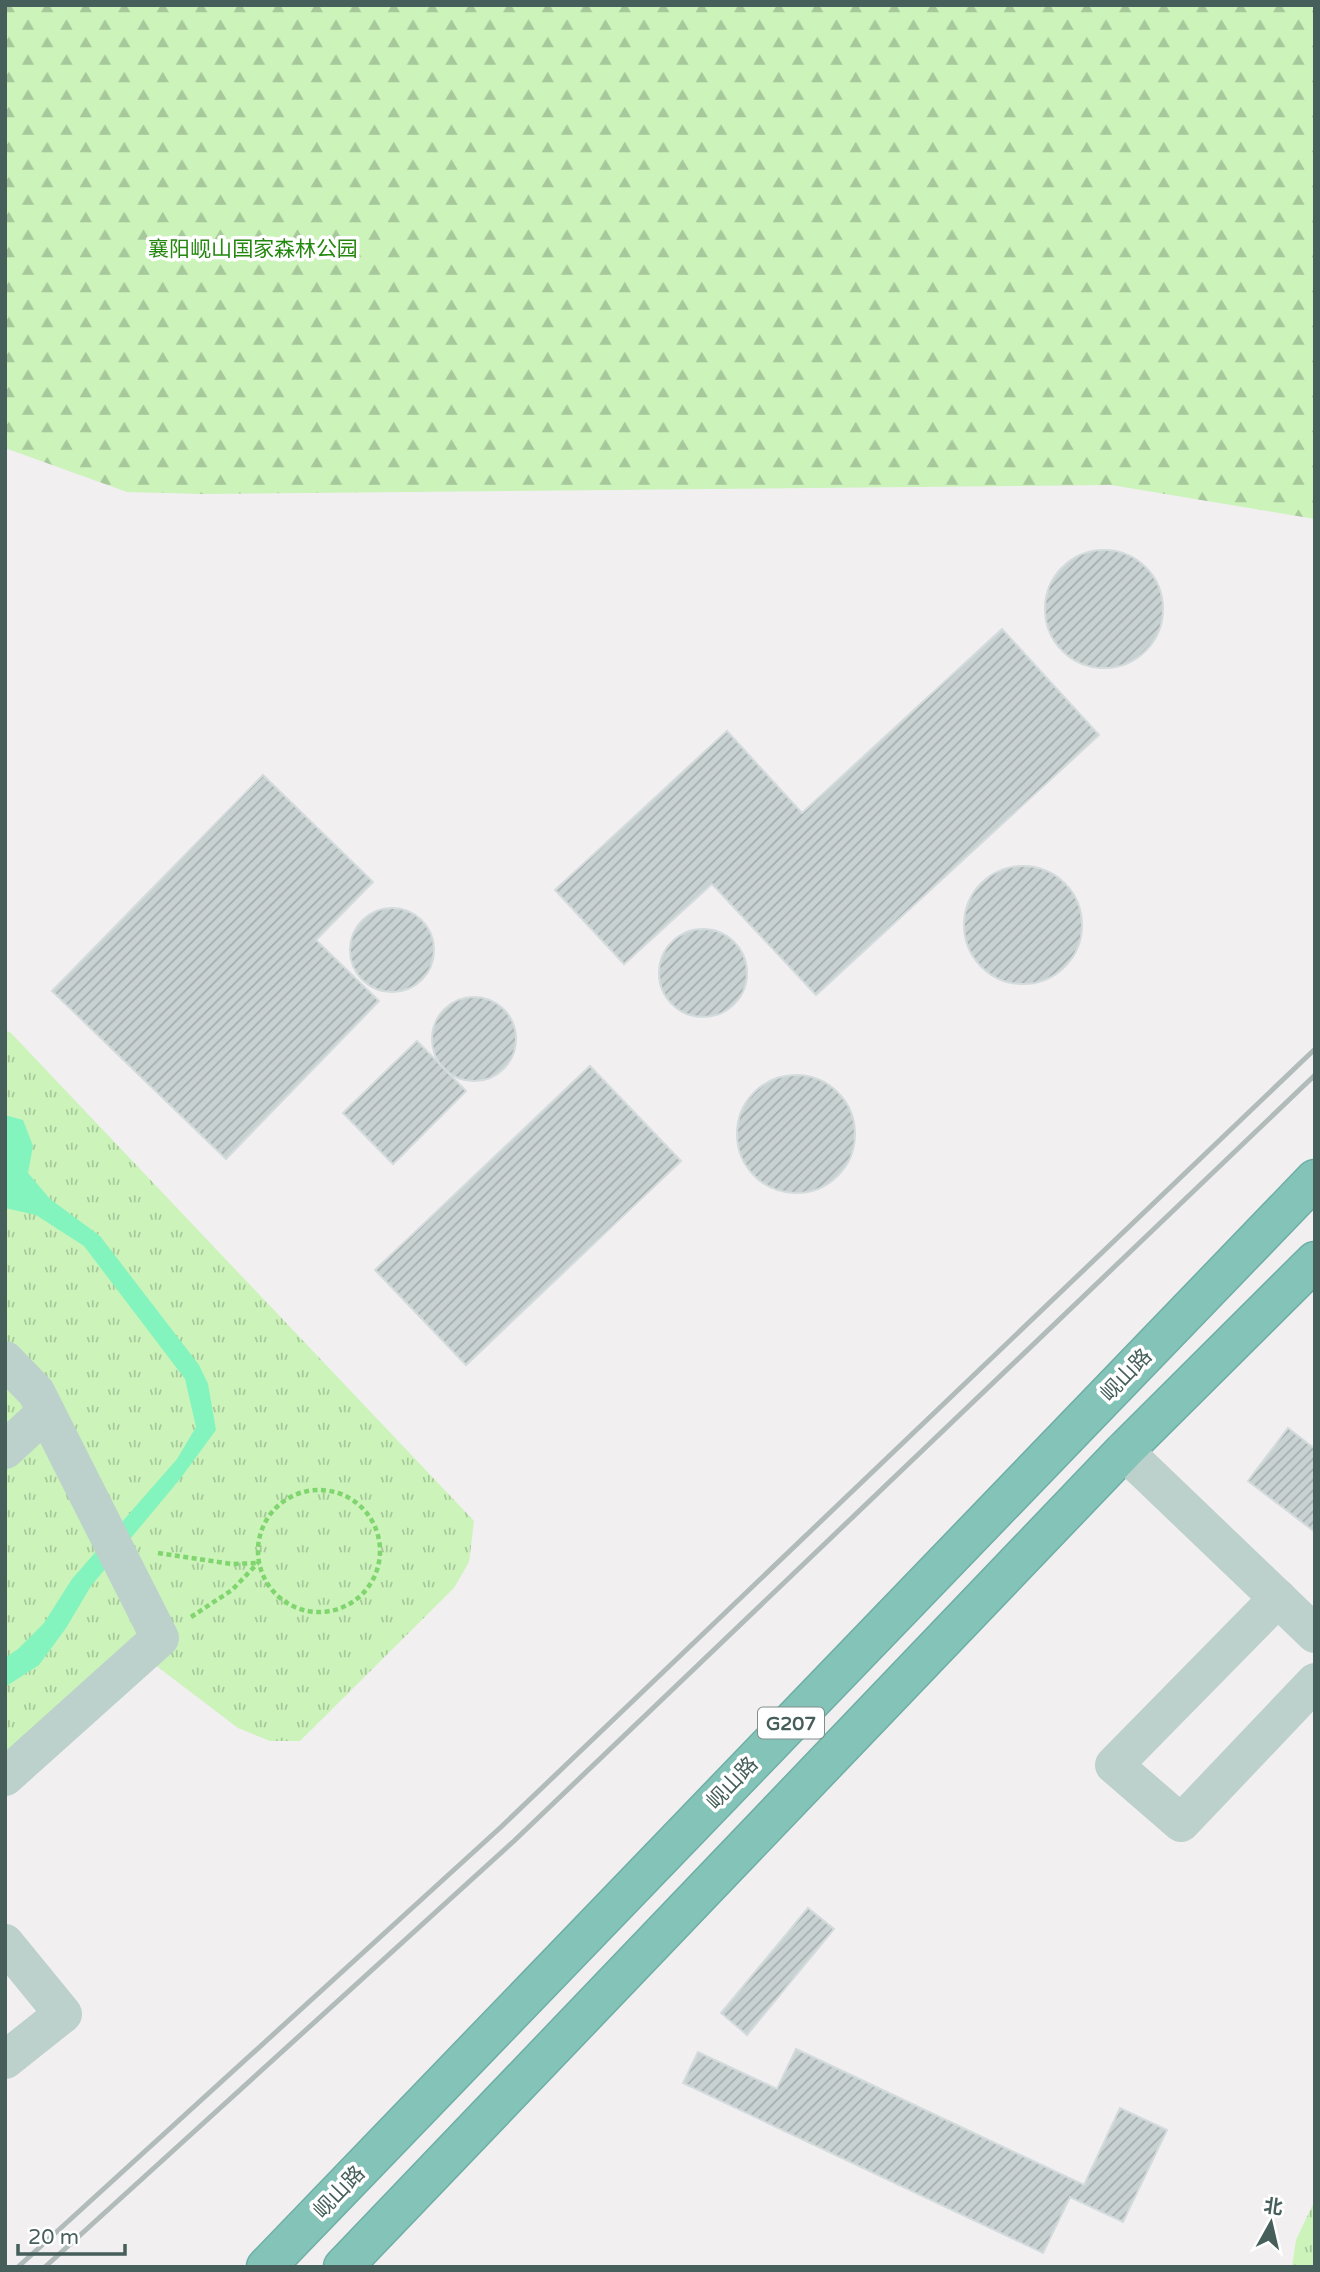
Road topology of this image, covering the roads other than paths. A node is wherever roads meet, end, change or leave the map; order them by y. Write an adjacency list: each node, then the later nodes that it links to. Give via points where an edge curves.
1 (1315, 1179): 13 (highway, 岘山路 / G207)
2 (1315, 1261): 6 (highway, G207)
3 (5, 1360): 4 (lane, via 36,1391)
4 (46, 1412): 5 (lane); 10 (lane, via 160,1638)
5 (5, 1450)
6 (1124, 1451): 7 (lane); 14 (highway, G207)
7 (1278, 1598): 8 (lane); 9 (lane, via 1114,1765 1181,1823)
8 (1315, 1634)
9 (1315, 1682)
10 (5, 1777)
11 (5, 1943): 12 (lane, via 64,2014)
12 (5, 2060)
13 (267, 2267)
14 (343, 2267)

